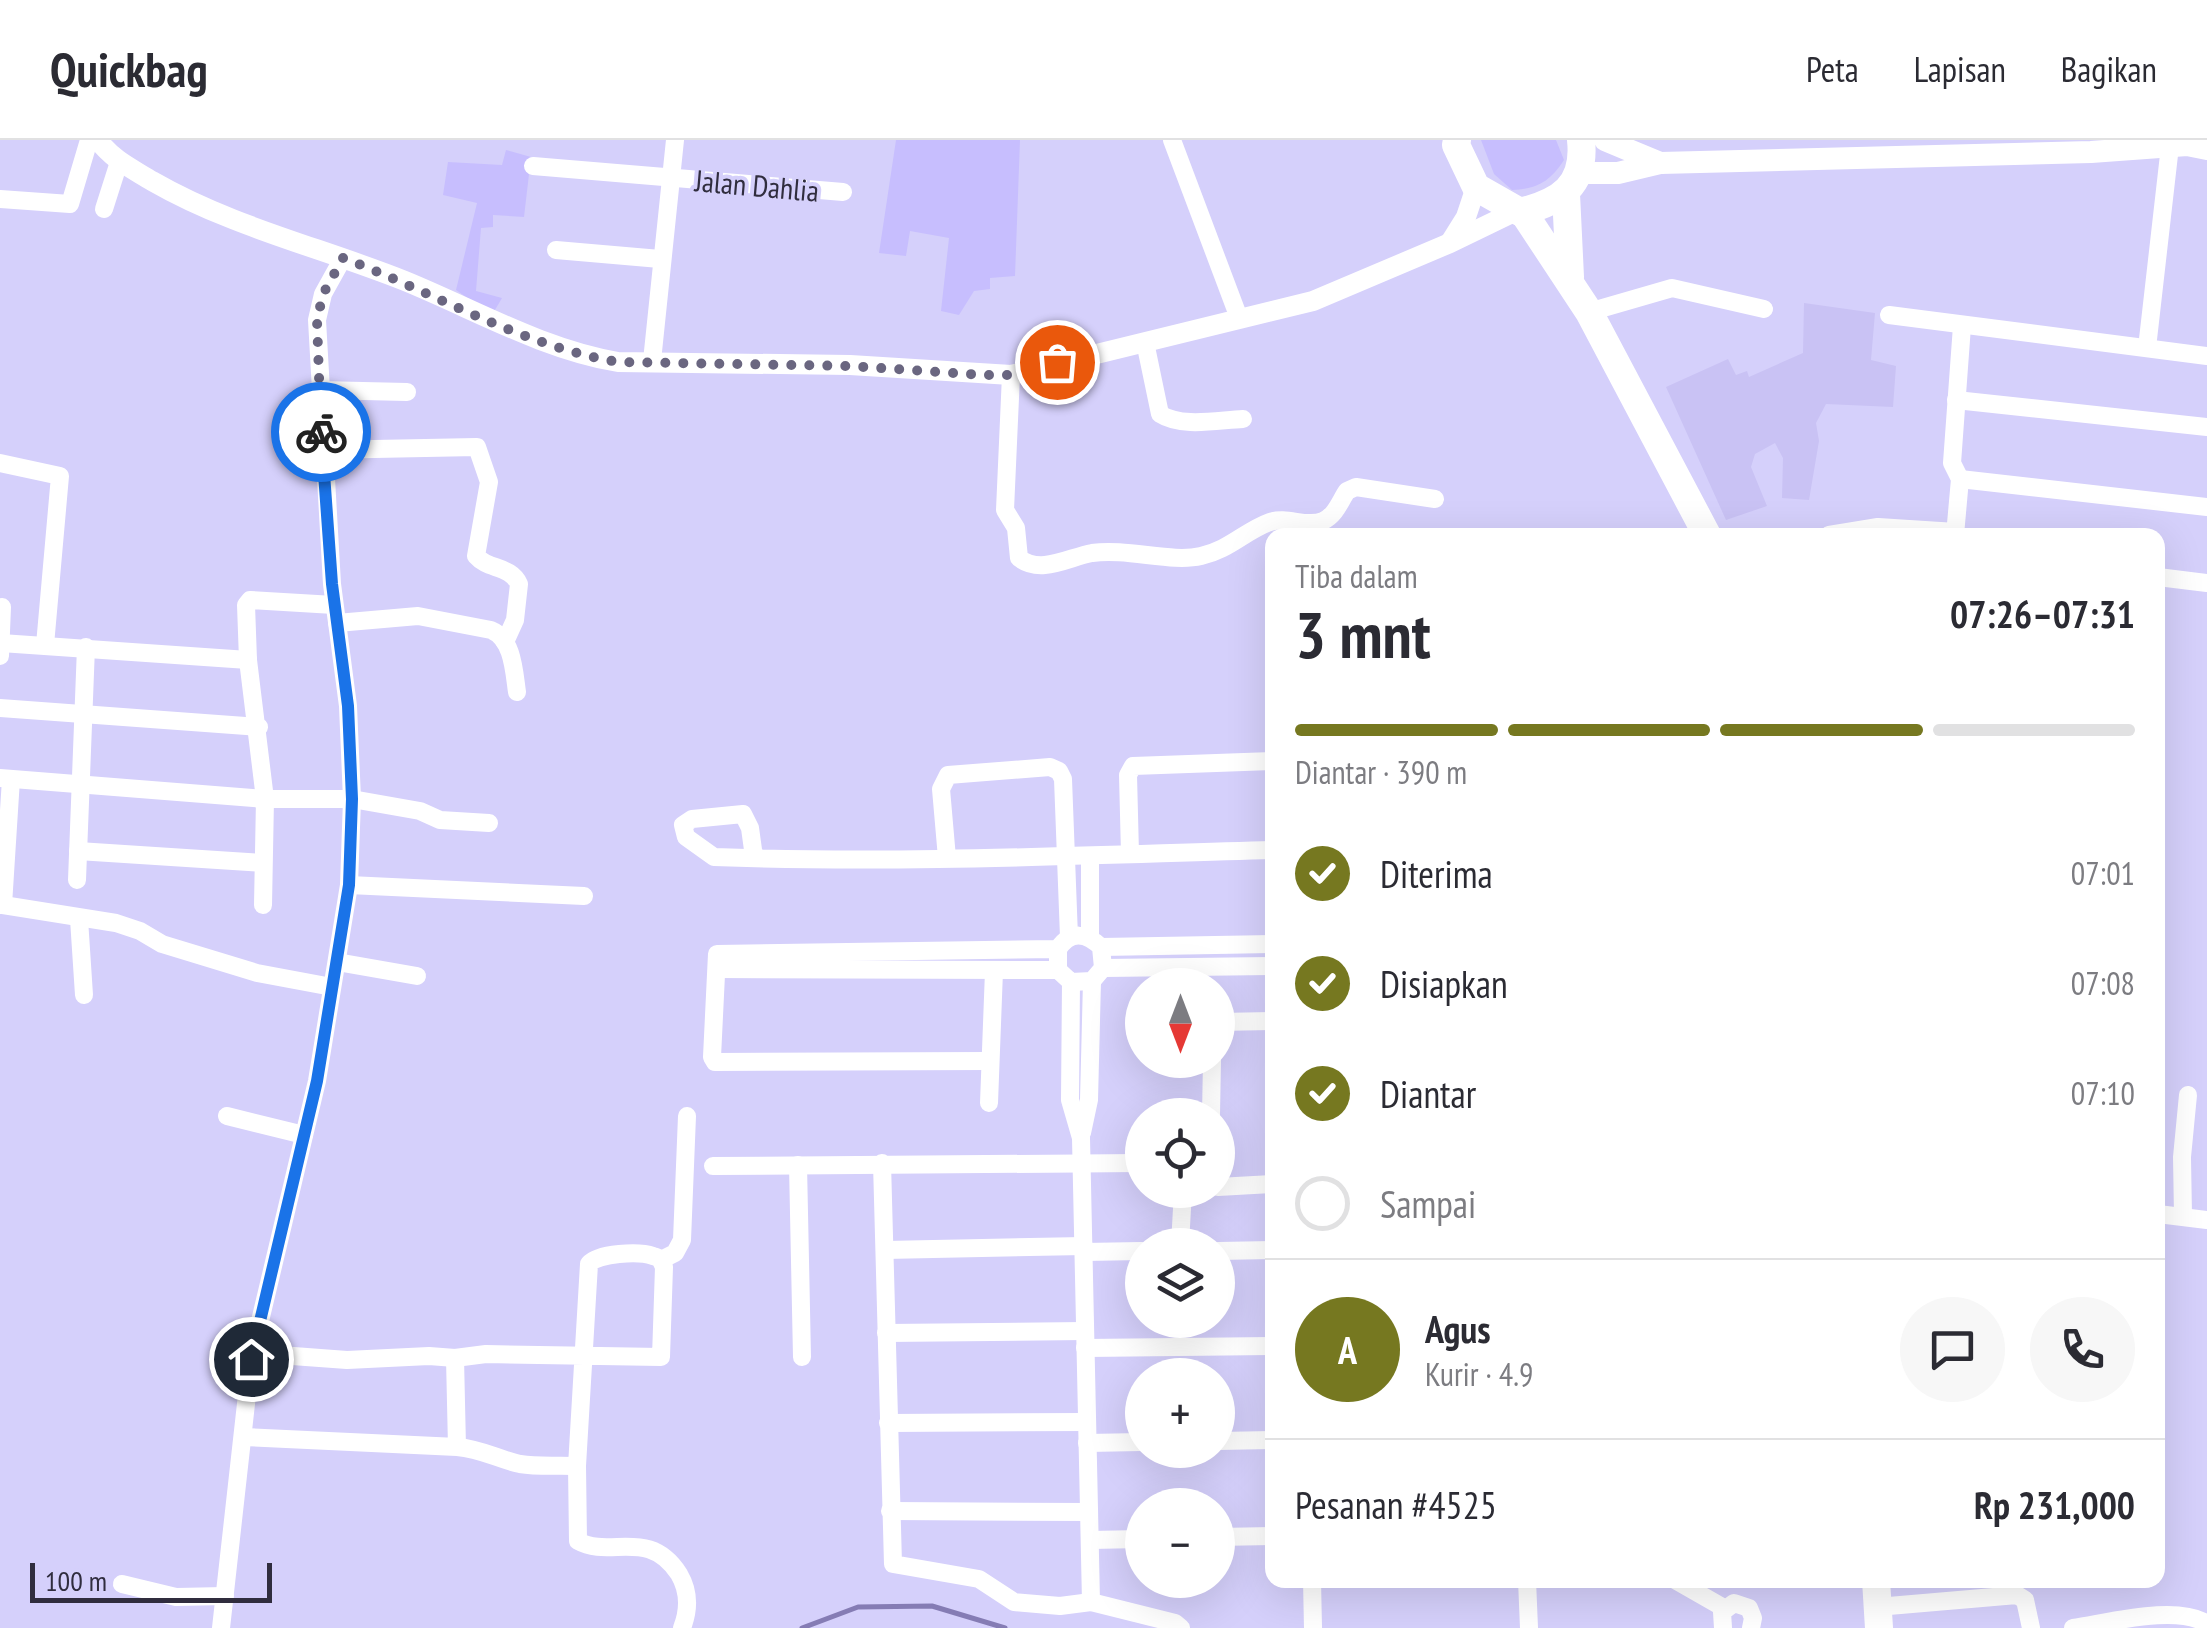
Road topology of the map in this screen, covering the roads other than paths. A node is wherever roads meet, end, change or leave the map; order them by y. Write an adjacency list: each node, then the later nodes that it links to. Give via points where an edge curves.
1 (89, 140): 18 (street, via 70,204)
2 (98, 140): 12 (street)
3 (675, 140): 15 (street)
4 (1172, 140): 29 (street)
5 (1457, 140): 16 (main road)
6 (1605, 140): 13 (main road)
7 (2128, 144): 8 (main road); 9 (main road, via 2090,152)
8 (2170, 146): 10 (main road); 32 (street)
9 (1970, 148): 13 (main road)
10 (2207, 149)
11 (1579, 161): 13 (main road, via 1618,172); 20 (main road); 25 (main road)
12 (118, 162): 19 (street); 23 (street, via 217,216)
13 (1660, 163)
14 (533, 166): 15 (street, Jalan Dahlia)
15 (670, 178): 17 (street, Jalan Dahlia); 24 (street)
16 (1476, 187): 20 (main road); 21 (street)
17 (843, 192)
18 (0, 199)
19 (104, 209)
20 (1518, 212): 21 (street); 25 (main road)
21 (1450, 243): 29 (street, via 1313,302)
22 (556, 250): 24 (street)
23 (343, 258): 34 (street, via 586,356); 36 (street, via 317,320)
24 (660, 259): 34 (street)
25 (1570, 280): 27 (main road)
26 (1764, 309): 27 (street, via 1672,288)
27 (1589, 312): 46 (main road)
28 (1888, 315): 30 (street)
29 (1238, 318): 31 (street)
30 (1962, 326): 32 (street); 38 (street)
31 (1145, 342): 35 (street); 39 (street, via 1165,418)
32 (2147, 348): 33 (street)
33 (2207, 356)
34 (652, 361): 35 (street)
35 (1010, 375): 44 (street, via 1005,510 1016,528 1018,558 1026,563 1061,564 1103,552 1206,555 1271,522 1319,523 1356,487)
36 (319, 390): 37 (street); 41 (street)
37 (407, 392)
38 (1956, 400): 40 (street); 43 (street, via 1952,463)
39 (1242, 419)
40 (2207, 427)
41 (322, 450): 51 (street); 52 (street, via 477,447 489,482 476,556 520,584)
42 (0, 464): 54 (street, via 60,476)
43 (1960, 479): 45 (street); 47 (street)
44 (1434, 500)
45 (2207, 508)
46 (1703, 528)
47 (1956, 528)
48 (2165, 578): 49 (street)
49 (2207, 583)
50 (2, 607): 53 (street)
51 (336, 614): 52 (street, via 418,616 490,630); 57 (street, via 250,600); 66 (street)
52 (505, 642): 58 (street)
53 (1, 643): 54 (street); 56 (street)
54 (45, 645): 55 (street)
55 (86, 647): 57 (street); 60 (street)
56 (0, 656)
57 (248, 660): 61 (street)
58 (517, 692)
59 (0, 708): 60 (street)
60 (82, 716): 61 (street); 64 (street)
61 (258, 727): 65 (street)
62 (1265, 761): 70 (street, via 1133,766)
63 (6, 779): 64 (street); 79 (street)
64 (81, 786): 65 (street); 69 (street)
65 (266, 798): 66 (street); 75 (street)
66 (352, 799): 67 (street, via 440,820); 77 (street)
67 (489, 823)
68 (1265, 850): 70 (street)
69 (78, 852): 75 (street); 76 (street)
70 (1130, 854): 73 (street)
71 (754, 857): 74 (street)
72 (1067, 857): 73 (street); 74 (street); 74 (street, via 1063,779 1050,767 948,776 941,788); 83 (street)
73 (1090, 857): 82 (street)
74 (947, 858)
75 (263, 863): 80 (street)
76 (77, 880)
77 (349, 885): 78 (street); 86 (street)
78 (584, 896)
79 (2, 905): 81 (street)
80 (262, 905)
81 (79, 919): 94 (street, via 129,927 257,973); 95 (street)
82 (1096, 942): 83 (street); 84 (street); 90 (street, via 1105,957)
83 (1063, 943): 85 (street); 93 (street)
84 (1265, 944)
85 (884, 960): 88 (street); 98 (street, via 716,954 712,1057)
86 (336, 962): 92 (street); 94 (street)
87 (1265, 967): 89 (street)
88 (994, 971): 93 (street); 98 (street)
89 (1235, 972)
90 (1097, 974): 91 (street); 93 (street); 104 (street, via 1089,1100)
91 (1125, 974)
92 (417, 976)
93 (1064, 976): 104 (street, via 1070,1100)
94 (332, 987): 103 (street)
95 (84, 996)
96 (1265, 1021): 97 (street)
97 (1235, 1022)
98 (990, 1061): 100 (street)
99 (2188, 1095): 113 (street)
100 (988, 1103)
101 (227, 1116): 103 (street)
102 (686, 1116): 120 (street, via 682,1240)
103 (304, 1135): 124 (street)
104 (1080, 1138): 106 (street)
105 (882, 1163): 106 (street); 108 (street); 116 (street)
106 (1081, 1163): 107 (street); 115 (street)
107 (1125, 1163)
108 (798, 1164): 109 (street); 126 (street)
109 (713, 1166)
110 (1265, 1184): 111 (street)
111 (1235, 1185)
112 (2165, 1215): 113 (street)
113 (2183, 1216): 114 (street)
114 (2207, 1220)
115 (1084, 1249): 116 (street); 119 (street); 122 (street)
116 (885, 1250): 121 (street)
117 (1235, 1250): 118 (street)
118 (1265, 1250)
119 (1125, 1251)
120 (661, 1260): 125 (street, via 650,1254 592,1260); 125 (street, via 663,1356)
121 (886, 1333): 122 (street); 129 (street)
122 (1085, 1339): 123 (street); 128 (street)
123 (1265, 1346)
124 (252, 1353): 127 (street); 130 (street)
125 (585, 1354): 127 (street); 136 (street)
126 (802, 1356)
127 (454, 1358): 135 (street)
128 (1086, 1422): 129 (street); 134 (street)
129 (888, 1424): 137 (street)
130 (243, 1436): 135 (street); 147 (street)
131 (1265, 1440): 132 (street)
132 (1235, 1441)
133 (1125, 1442): 134 (street)
134 (1087, 1443): 138 (street)
135 (457, 1447): 136 (street, via 536,1467)
136 (576, 1466): 154 (street, via 578,1541 653,1550 673,1566 687,1601)
137 (890, 1511): 138 (street); 148 (street, via 893,1564 979,1579 1014,1602)
138 (1089, 1512): 142 (street)
139 (1265, 1536): 140 (street)
140 (1235, 1537)
141 (1125, 1539): 142 (street)
142 (1090, 1540): 148 (street)
143 (122, 1584): 147 (street, via 176,1597)
144 (1312, 1588): 156 (street)
145 (1527, 1588): 157 (street)
146 (1683, 1588): 150 (street)
147 (225, 1596): 153 (street)
148 (1091, 1602): 155 (street)
149 (1878, 1605): 158 (street, via 2017,1595 2025,1600)
150 (1719, 1622): 152 (street, via 1734,1602 1745,1605)
151 (2207, 1624): 159 (street, via 2171,1614)
152 (1758, 1627)
153 (222, 1628)
154 (682, 1628)
155 (1180, 1628)
156 (1313, 1628)
157 (1529, 1628)
158 (2032, 1628)
159 (2073, 1628)

